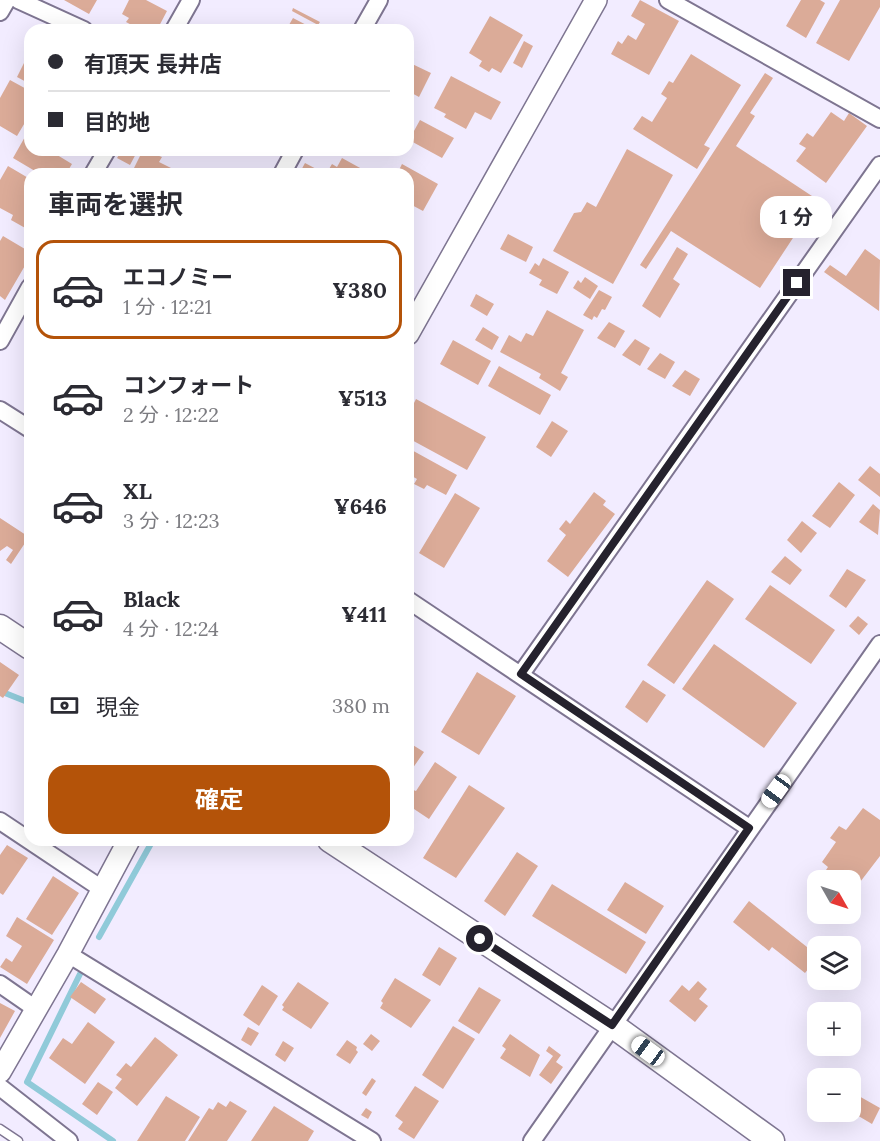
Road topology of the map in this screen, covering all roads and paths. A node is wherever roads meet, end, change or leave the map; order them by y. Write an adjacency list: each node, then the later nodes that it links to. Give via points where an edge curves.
1 (7, 0): 7 (street)
2 (18, 0): 8 (street)
3 (191, 0): 9 (street)
4 (379, 0): 10 (street)
5 (596, 0): 14 (street)
6 (668, 0): 11 (street)
7 (0, 12)
8 (71, 24)
9 (177, 24)
10 (365, 24)
11 (880, 119)
12 (880, 165): 22 (street)
13 (24, 298): 15 (street)
14 (414, 323)
15 (0, 341)
16 (0, 410): 17 (street)
17 (24, 425)
18 (414, 604): 22 (street)
19 (0, 627): 20 (main road)
20 (24, 642)
21 (880, 644): 24 (street)
22 (521, 674): 24 (street)
23 (0, 820): 25 (street)
24 (749, 828): 33 (street)
25 (24, 836)
26 (38, 846): 29 (street)
27 (126, 846): 29 (street)
28 (339, 846): 33 (main road)
29 (102, 889): 30 (street)
30 (68, 954): 32 (street); 39 (street)
31 (0, 984): 32 (street)
32 (36, 1009): 34 (street)
33 (612, 1025): 40 (street); 41 (main road)
34 (0, 1072)
35 (0, 1087): 38 (street)
36 (0, 1129): 37 (lane)
37 (18, 1141)
38 (69, 1141)
39 (372, 1141)
40 (532, 1141)
41 (772, 1141)

